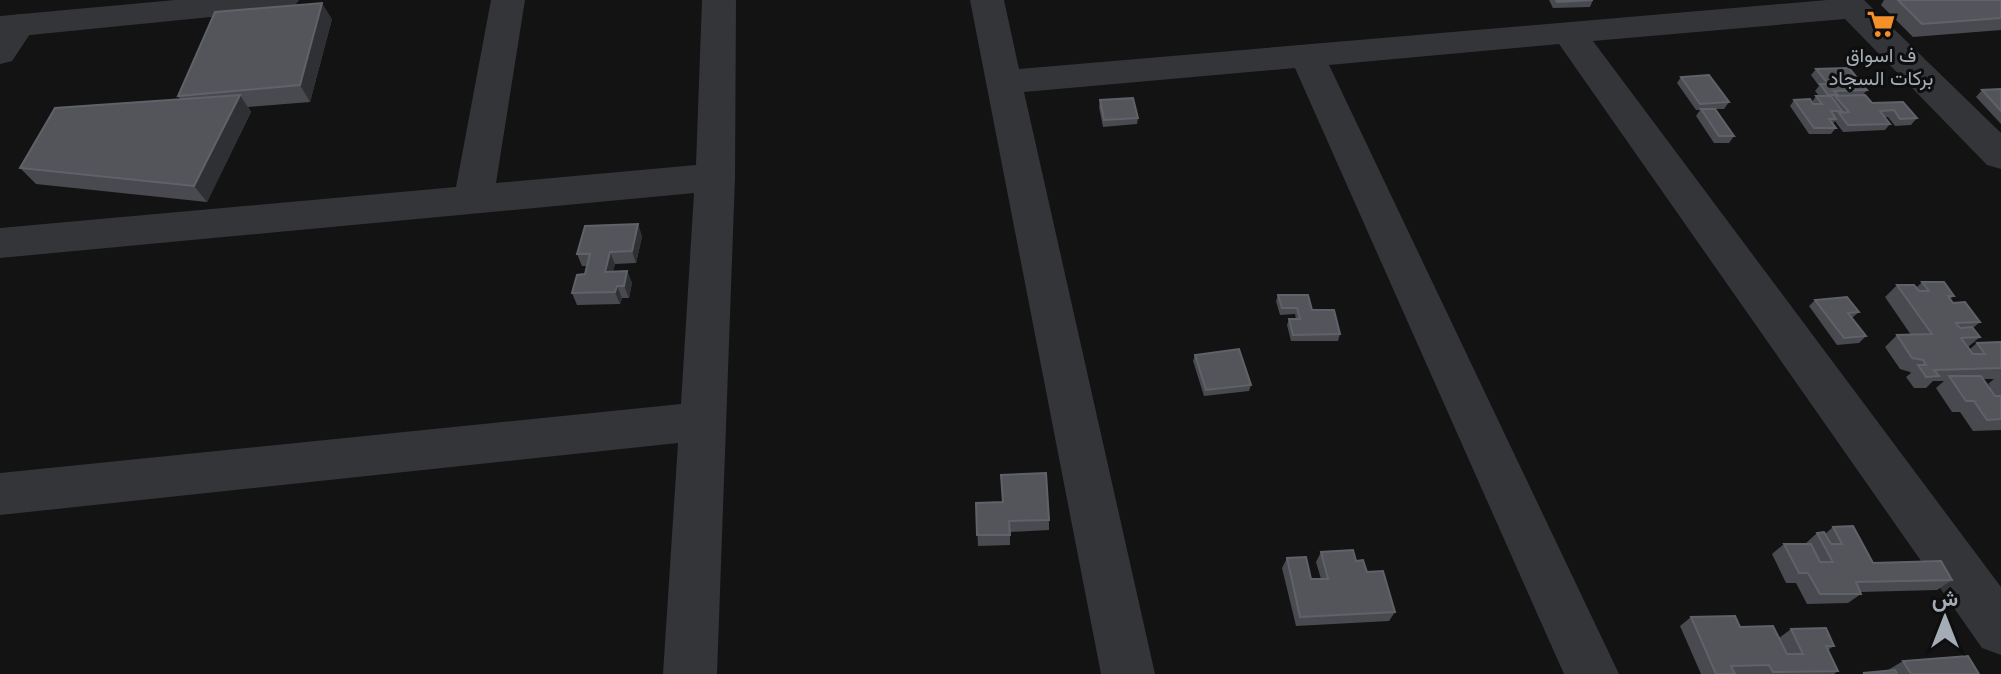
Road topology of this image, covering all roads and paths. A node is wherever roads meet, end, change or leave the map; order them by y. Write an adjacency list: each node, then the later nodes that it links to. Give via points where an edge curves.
1 (282, 0): 7 (street)
2 (508, 0): 12 (street)
3 (719, 0): 11 (street)
4 (987, 0): 9 (street)
5 (1849, 4): 6 (street); 10 (street)
6 (1569, 33): 8 (street); 16 (street)
7 (6, 35)
8 (1307, 55): 9 (street); 19 (street)
9 (1003, 82): 18 (street)
10 (1996, 146)
11 (715, 177): 12 (street); 14 (street)
12 (473, 200): 13 (street)
13 (0, 243)
14 (703, 421): 15 (street); 17 (street)
15 (0, 494)
16 (2001, 630)
17 (690, 674)
18 (1128, 674)
19 (1592, 674)

